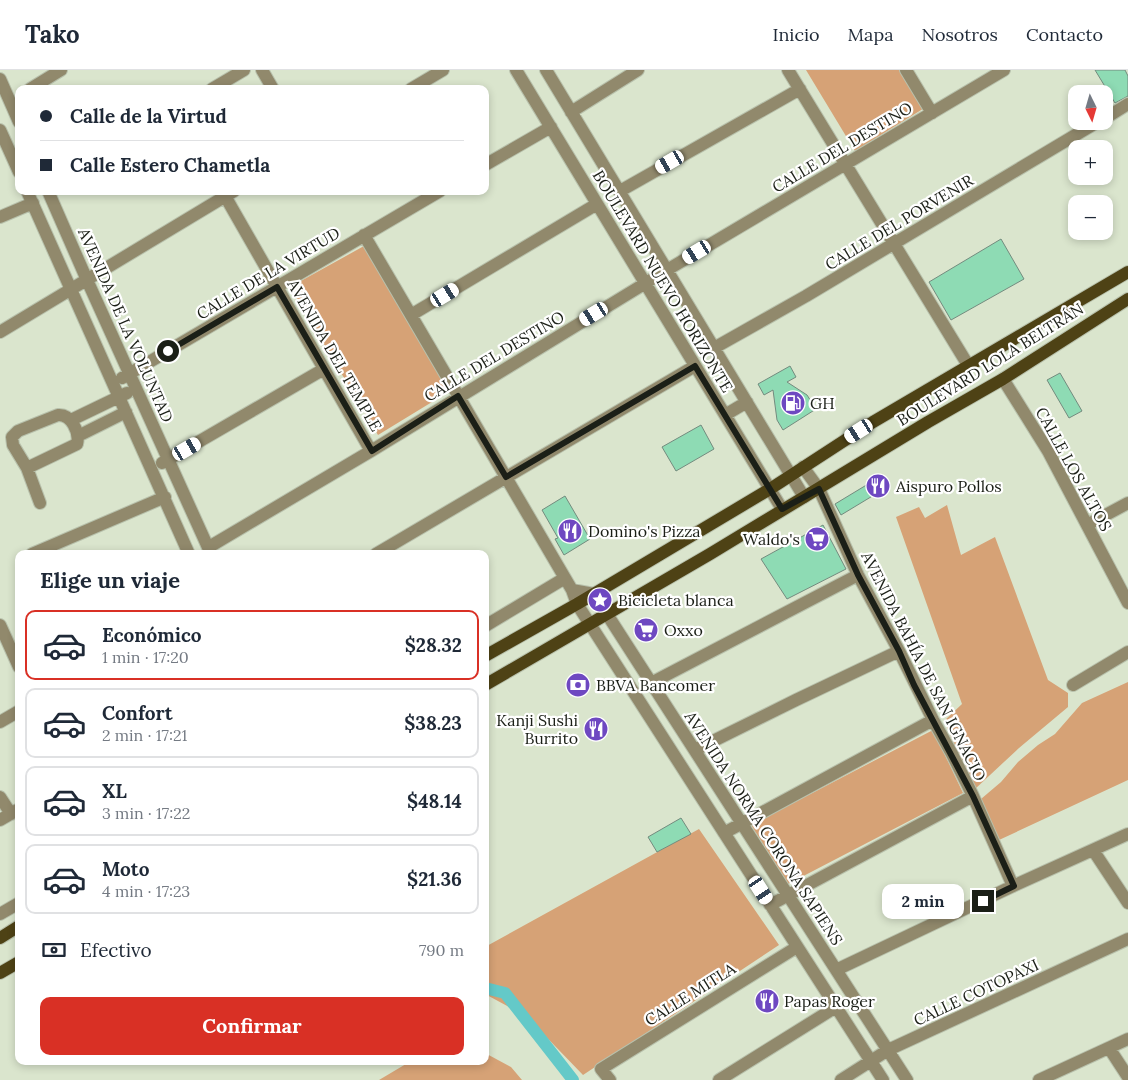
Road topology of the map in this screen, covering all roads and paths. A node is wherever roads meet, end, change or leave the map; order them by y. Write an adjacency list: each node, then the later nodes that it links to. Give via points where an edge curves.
1 (61, 70): 12 (street)
2 (244, 70): 13 (street)
3 (262, 70): 14 (street)
4 (443, 70): 15 (street)
5 (516, 70): 22 (street, BOULEVARD NUEVO HORIZONTE)
6 (546, 70): 19 (street, BOULEVARD NUEVO HORIZONTE)
7 (638, 70): 19 (street)
8 (788, 70): 16 (street)
9 (906, 70): 20 (street)
10 (1004, 70): 20 (street, CALLE DEL DESTINO)
11 (0, 80): 17 (street)
12 (37, 85)
13 (219, 85)
14 (271, 85)
15 (418, 85)
16 (800, 89): 27 (street); 28 (street)
17 (14, 98)
18 (1128, 104): 21 (street)
19 (572, 112): 28 (street, BOULEVARD NUEVO HORIZONTE)
20 (932, 113): 27 (street, CALLE DEL DESTINO)
21 (1113, 113)
22 (550, 127): 26 (street); 34 (street, BOULEVARD NUEVO HORIZONTE)
23 (0, 130): 25 (street)
24 (1084, 130): 37 (street, CALLE DEL PORVENIR)
25 (15, 163)
26 (489, 163)
27 (845, 164): 37 (street); 38 (street, CALLE DEL DESTINO)
28 (620, 191): 38 (street, BOULEVARD NUEVO HORIZONTE)
29 (50, 195): 40 (street, AVENIDA DE LA VOLUNTAD)
30 (227, 195): 40 (street)
31 (230, 195): 42 (street, AVENIDA DEL TEMPLE)
32 (433, 195): 36 (street, CALLE DE LA VIRTUD)
33 (30, 197): 35 (street); 43 (street)
34 (597, 204): 41 (street, BOULEVARD NUEVO HORIZONTE); 45 (street)
35 (0, 217)
36 (364, 235): 42 (street, CALLE DE LA VIRTUD); 45 (street)
37 (894, 244): 47 (street, CALLE DEL PORVENIR); 48 (street)
38 (667, 270): 41 (street, CALLE DEL DESTINO); 47 (street, BOULEVARD NUEVO HORIZONTE)
39 (1128, 271): 48 (main road, BOULEVARD LOLA BELTRÁN)
40 (87, 280): 43 (street); 51 (street, AVENIDA DE LA VOLUNTAD)
41 (645, 283): 49 (street, BOULEVARD NUEVO HORIZONTE); 55 (street, CALLE DEL DESTINO)
42 (277, 287): 50 (street, AVENIDA DEL TEMPLE); 51 (street, CALLE DE LA VIRTUD)
43 (71, 290): 46 (street); 53 (street)
44 (1127, 300): 52 (main road, BOULEVARD LOLA BELTRÁN)
45 (411, 315): 55 (street)
46 (0, 332)
47 (714, 348): 57 (street, BOULEVARD NUEVO HORIZONTE)
48 (968, 365): 66 (main road, BOULEVARD LOLA BELTRÁN)
49 (695, 366): 60 (street, BOULEVARD NUEVO HORIZONTE); 70 (street)
50 (324, 369): 64 (street, AVENIDA DEL TEMPLE); 65 (street)
51 (130, 374): 53 (street, CALLE DE LA VIRTUD); 54 (street, AVENIDA DE LA VOLUNTAD)
52 (1003, 379): 72 (main road, BOULEVARD LOLA BELTRÁN); 78 (street, CALLE LOS ALTOS, via 1048,451)
53 (114, 383): 56 (street)
54 (136, 388): 56 (street); 65 (street, AVENIDA DE LA VOLUNTAD)
55 (458, 396): 64 (street, CALLE DEL DESTINO); 70 (street)
56 (120, 398): 58 (street); 59 (street)
57 (747, 402): 60 (street); 69 (street, BOULEVARD NUEVO HORIZONTE)
58 (99, 408): 61 (street); 62 (street)
59 (126, 412): 62 (street); 68 (street)
60 (725, 415): 71 (street, BOULEVARD NUEVO HORIZONTE)
61 (71, 420): 63 (street); 67 (street, via 58,415 14,434 13,445)
62 (105, 422): 63 (street)
63 (78, 436): 67 (street, via 74,447)
64 (372, 451): 81 (street, CALLE DEL DESTINO)
65 (169, 459): 68 (street); 81 (street, AVENIDA DE LA VOLUNTAD)
66 (803, 466): 69 (main road, BOULEVARD LOLA BELTRÁN); 72 (street, AVENIDA BAHÍA DE SAN IGNACIO)
67 (27, 468): 75 (street)
68 (152, 468): 73 (street)
69 (791, 475): 71 (main road, BOULEVARD LOLA BELTRÁN); 74 (street, BOULEVARD NUEVO HORIZONTE)
70 (506, 477): 82 (street); 84 (street)
71 (770, 489): 77 (street, BOULEVARD NUEVO HORIZONTE); 86 (main road, BOULEVARD LOLA BELTRÁN)
72 (819, 489): 74 (main road, BOULEVARD LOLA BELTRÁN); 83 (street, AVENIDA BAHÍA DE SAN IGNACIO)
73 (165, 497): 79 (street); 80 (street)
74 (804, 497): 77 (main road, BOULEVARD LOLA BELTRÁN)
75 (40, 503)
76 (1128, 503): 78 (street)
77 (782, 509): 89 (main road, BOULEVARD LOLA BELTRÁN)
78 (1087, 525): 87 (street, CALLE LOS ALTOS)
79 (41, 550)
80 (188, 550)
81 (210, 550)
82 (383, 550)
83 (858, 575): 93 (street, AVENIDA BAHÍA DE SAN IGNACIO); 98 (street)
84 (565, 578): 85 (street); 91 (street)
85 (572, 590): 86 (street); 88 (street)
86 (594, 594): 88 (main road, BOULEVARD LOLA BELTRÁN); 89 (street, AVENIDA NORMA CORONA SAPIENS)
87 (1127, 597)
88 (577, 604): 92 (street); 95 (main road, BOULEVARD LOLA BELTRÁN)
89 (607, 614): 92 (main road, BOULEVARD LOLA BELTRÁN); 98 (street, AVENIDA NORMA CORONA SAPIENS)
90 (0, 624): 96 (street)
91 (489, 624)
92 (590, 624): 97 (main road, BOULEVARD LOLA BELTRÁN); 108 (street)
93 (899, 651): 101 (street, AVENIDA BAHÍA DE SAN IGNACIO); 103 (street)
94 (1128, 652): 99 (street)
95 (489, 654)
96 (15, 658)
97 (489, 683)
98 (651, 683): 103 (street, AVENIDA NORMA CORONA SAPIENS)
99 (1073, 685)
100 (15, 713): 102 (street)
101 (933, 720): 104 (street, AVENIDA BAHÍA DE SAN IGNACIO); 107 (street)
102 (0, 722)
103 (695, 750): 107 (street, AVENIDA NORMA CORONA SAPIENS)
104 (973, 796): 111 (street, AVENIDA BAHÍA DE SAN IGNACIO); 112 (street)
105 (0, 797): 106 (street)
106 (10, 815)
107 (742, 824): 108 (street); 112 (street, AVENIDA NORMA CORONA SAPIENS)
108 (724, 833): 113 (street)
109 (1128, 834): 110 (street)
110 (1093, 850): 111 (street); 114 (street)
111 (1014, 886): 123 (street)
112 (788, 895): 113 (street); 123 (street, AVENIDA NORMA CORONA SAPIENS)
113 (770, 904): 121 (street)
114 (1128, 904)
115 (15, 905): 116 (street)
116 (1, 912): 117 (street)
117 (15, 917)
118 (15, 929): 119 (main road)
119 (0, 938)
120 (1128, 939): 128 (street, CALLE COTOPAXI)
121 (797, 946): 125 (street); 131 (street, CALLE MITLA, via 601,1069)
122 (15, 964): 124 (main road)
123 (836, 970): 128 (street, AVENIDA NORMA CORONA SAPIENS)
124 (0, 973)
125 (836, 1007): 129 (street); 132 (street)
126 (1128, 1039): 127 (street)
127 (1109, 1048): 130 (street); 136 (street)
128 (888, 1050): 129 (street, CALLE COTOPAXI); 135 (street, AVENIDA NORMA CORONA SAPIENS)
129 (870, 1060): 133 (street, CALLE COTOPAXI); 134 (street)
130 (1128, 1077)
131 (610, 1080)
132 (719, 1080)
133 (841, 1080)
134 (882, 1080)
135 (907, 1080)
136 (1039, 1080)

